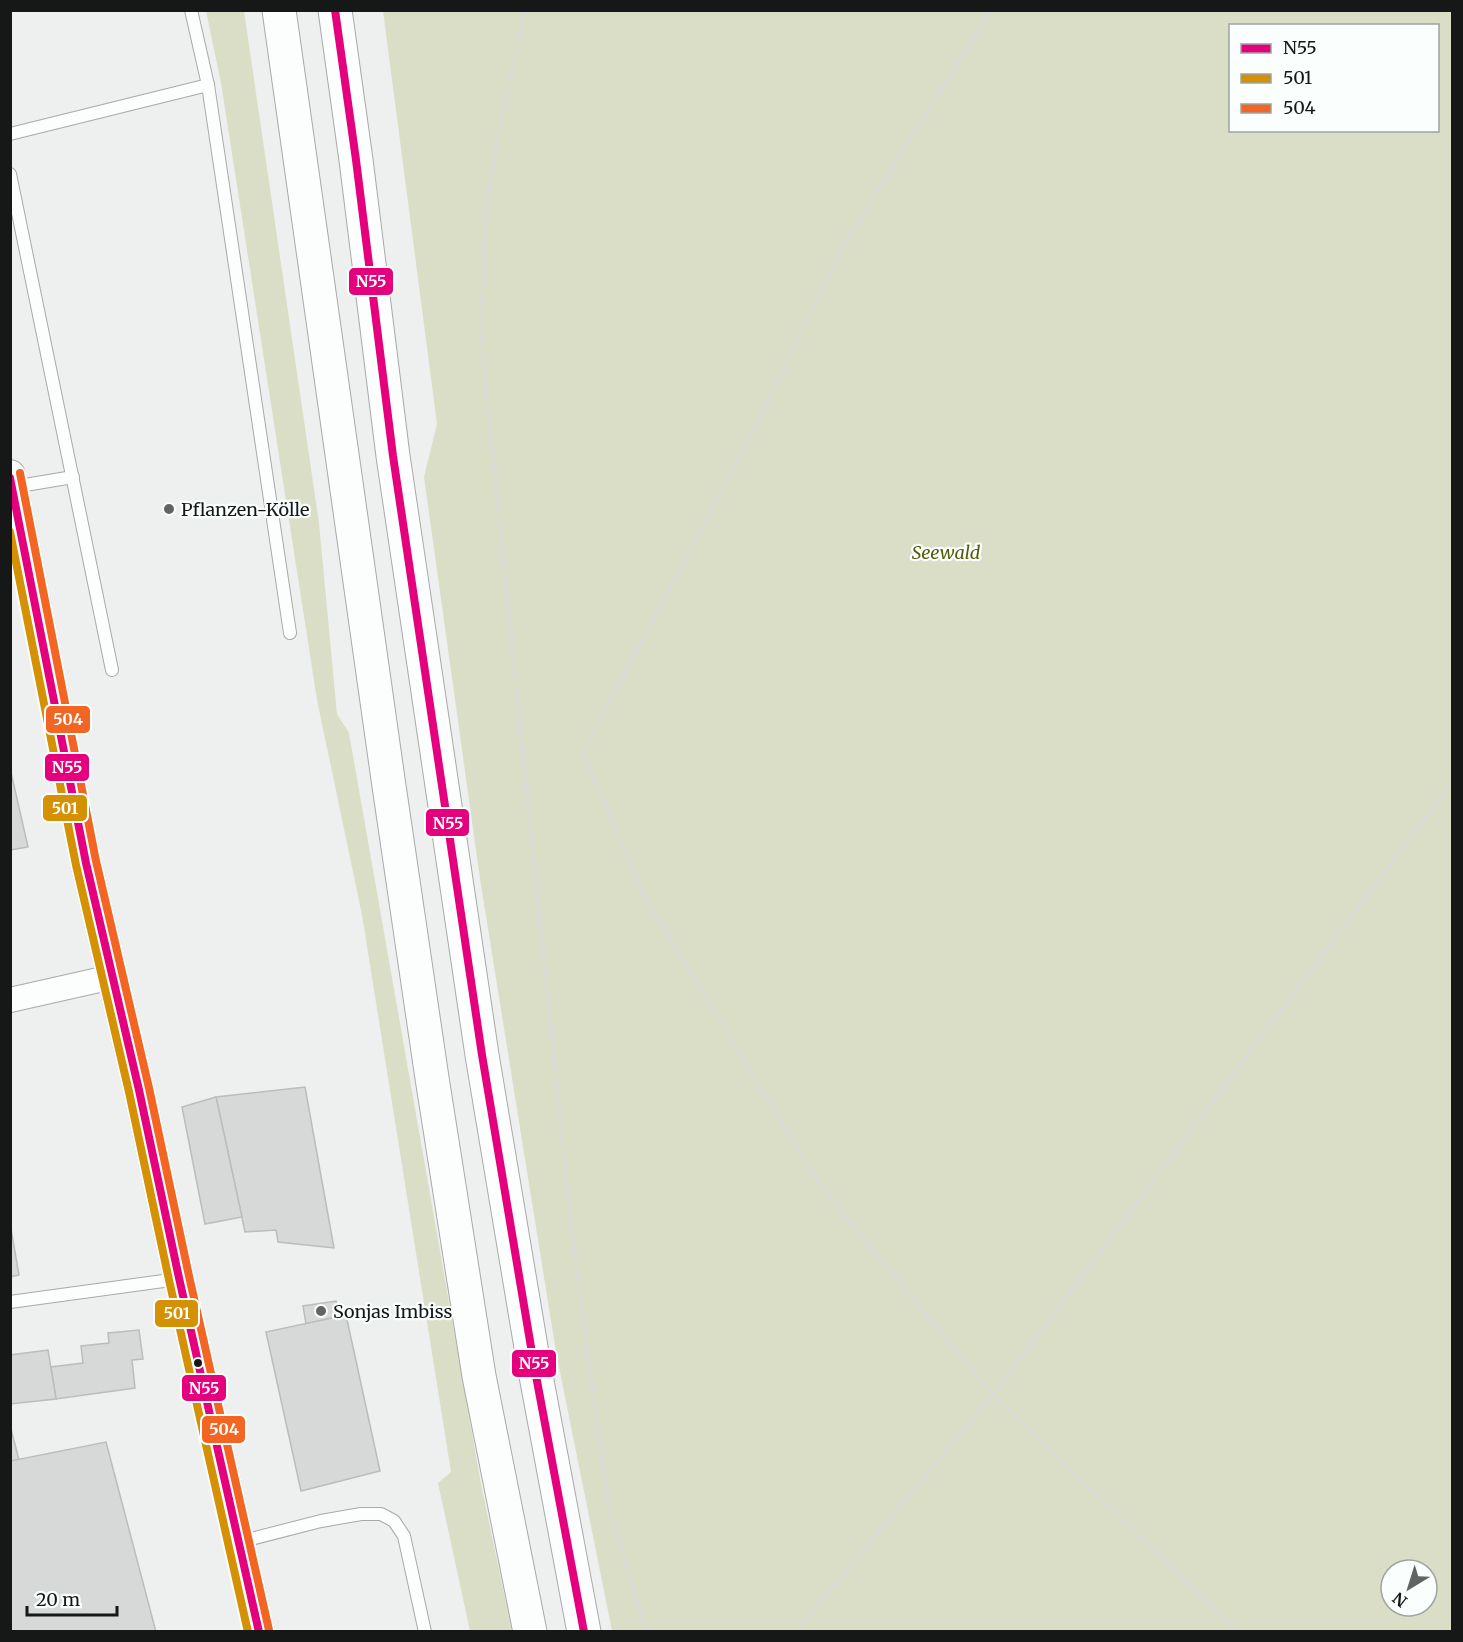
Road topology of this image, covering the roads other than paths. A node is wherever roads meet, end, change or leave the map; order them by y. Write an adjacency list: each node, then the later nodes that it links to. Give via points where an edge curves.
1 (191, 10): 4 (lane)
2 (279, 10): 18 (highway, via 432,1078 479,1376)
3 (335, 10): 19 (highway, via 393,456 482,1055)
4 (208, 85): 5 (lane); 9 (lane)
5 (10, 134)
6 (10, 174): 7 (lane)
7 (73, 477): 8 (lane); 10 (lane)
8 (12, 481): 11 (street)
9 (290, 633)
10 (112, 670)
11 (112, 977): 12 (street); 13 (street)
12 (10, 1000)
13 (179, 1278): 14 (lane); 15 (street)
14 (10, 1302)
15 (239, 1542): 16 (street); 17 (lane, via 321,1521 381,1514 394,1521 405,1536)
16 (259, 1632)
17 (425, 1632)
18 (530, 1632)
19 (584, 1632)

